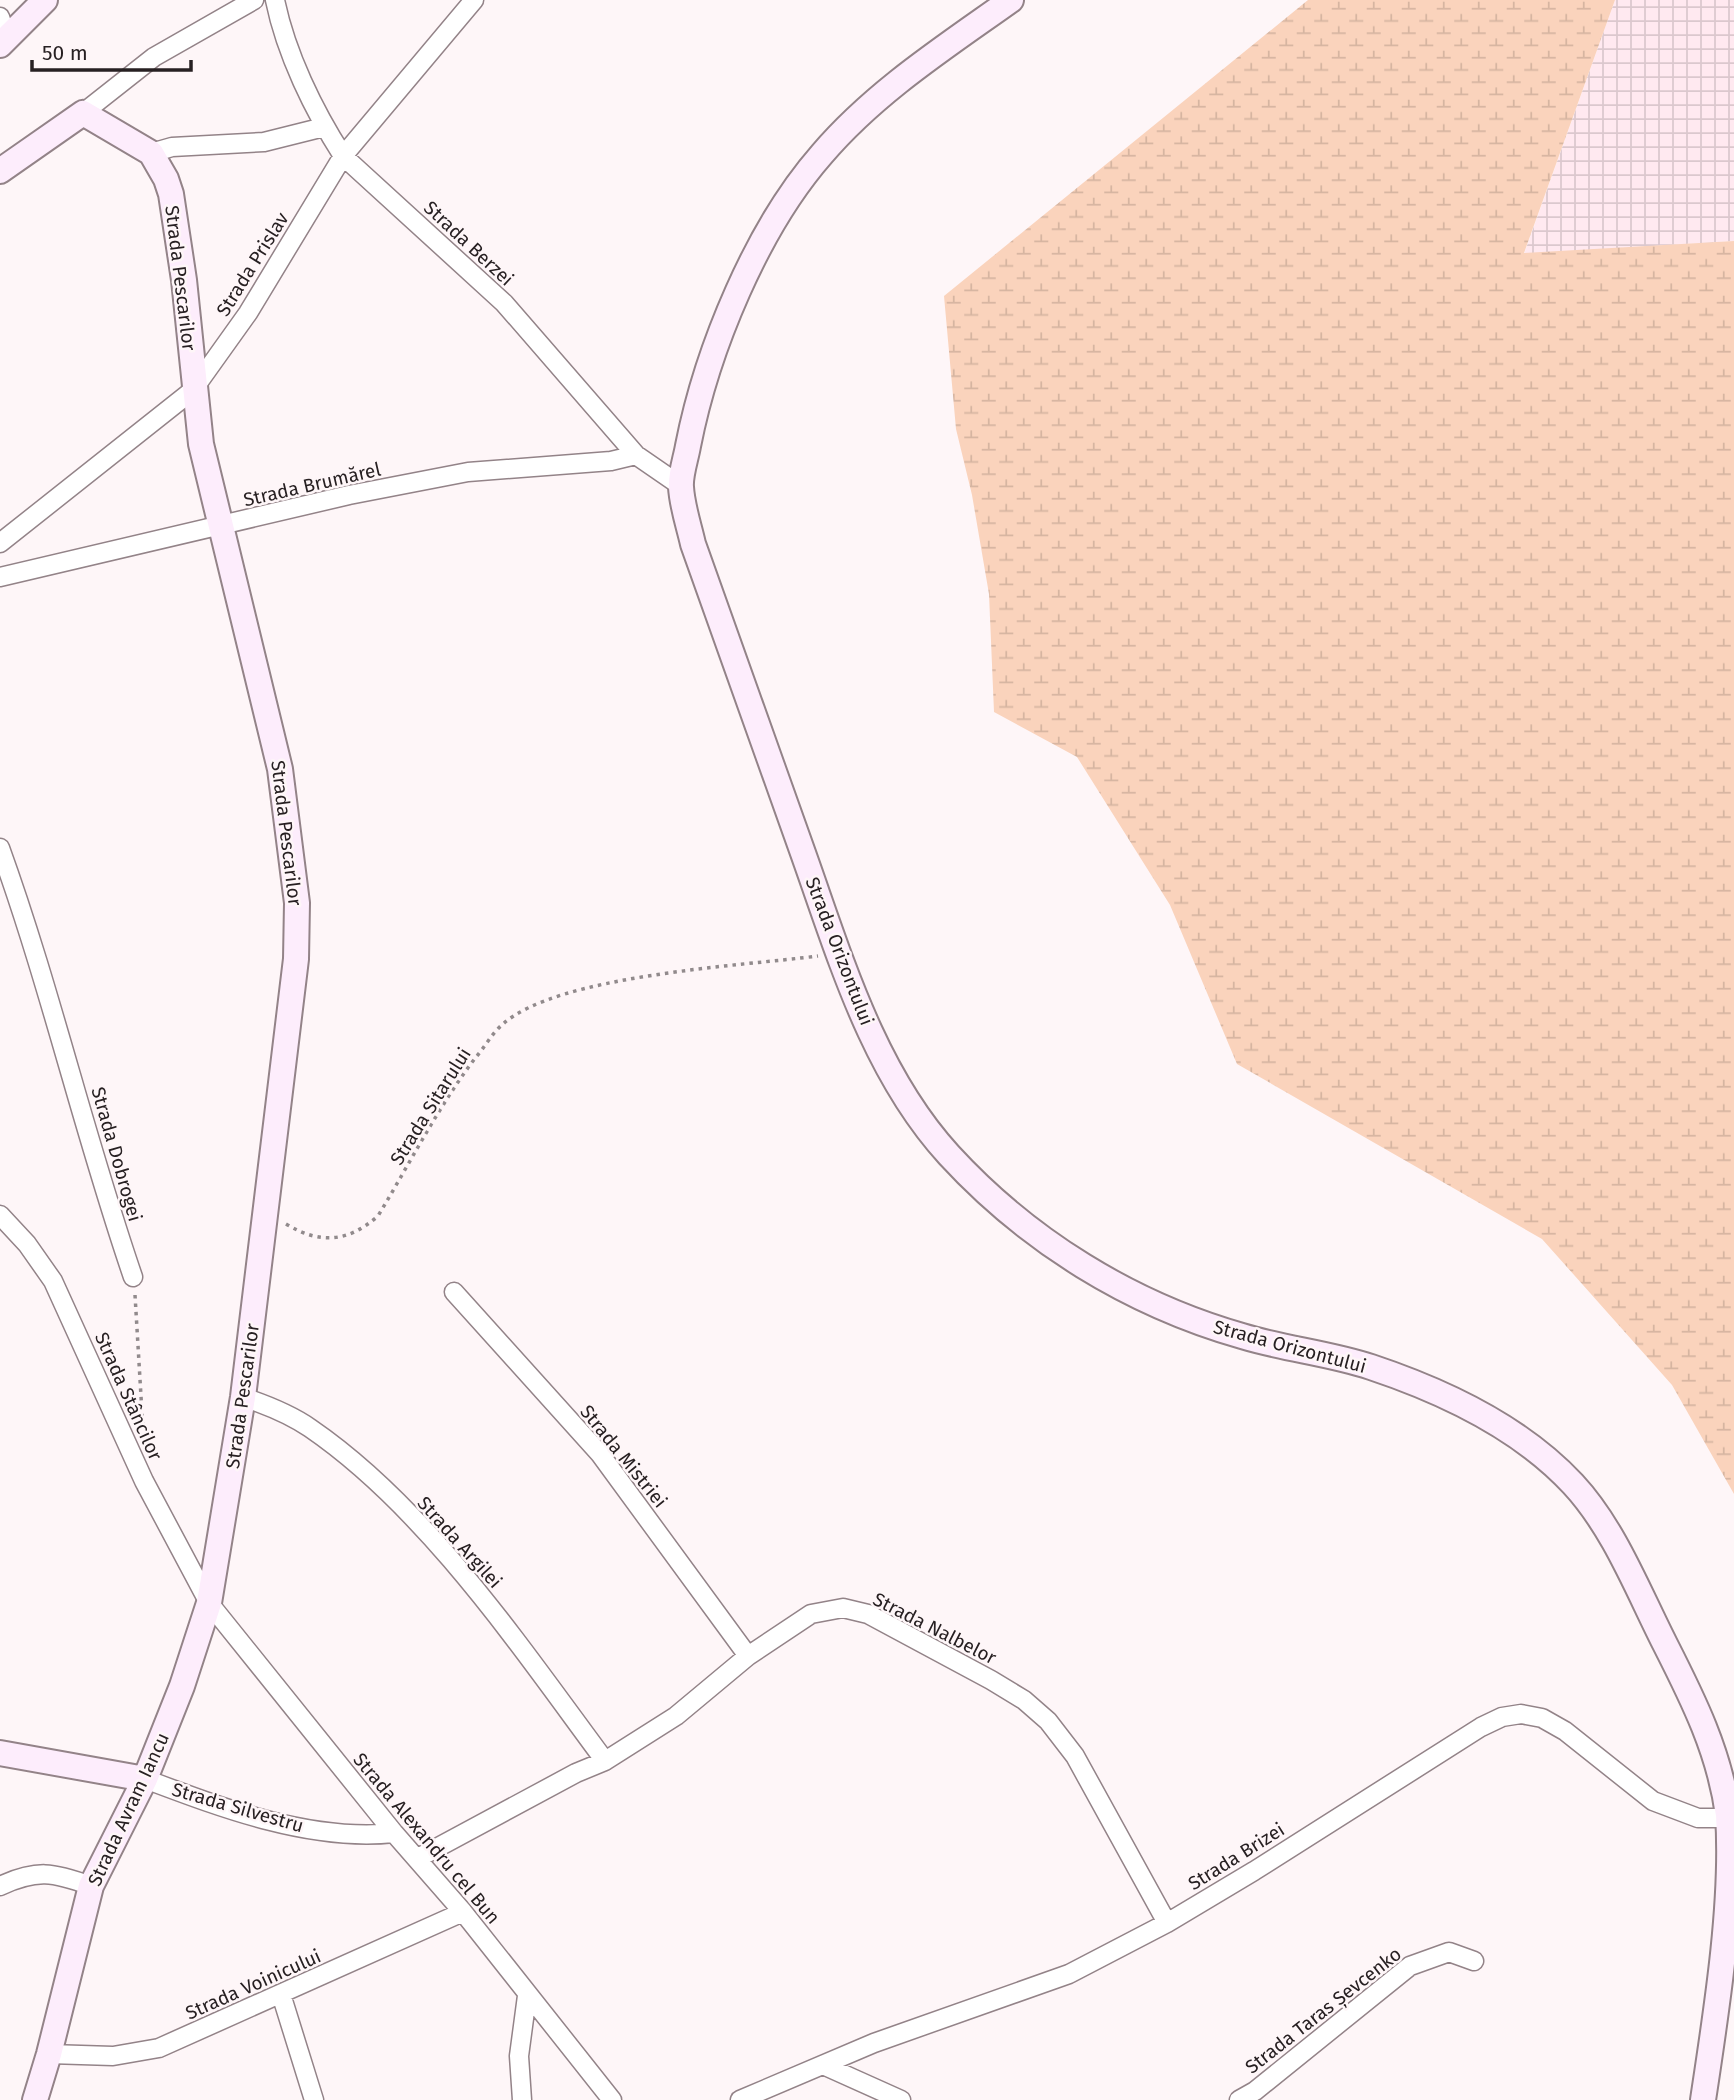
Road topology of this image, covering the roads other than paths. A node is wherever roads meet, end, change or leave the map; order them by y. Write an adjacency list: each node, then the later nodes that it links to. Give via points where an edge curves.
1 (45, 0): 6 (street)
2 (254, 0): 7 (street, via 154,57)
3 (275, 0): 8 (street, Strada Berzei)
4 (474, 0): 10 (street, Strada Prislav)
5 (1011, 0): 14 (street, Strada Orizontului, via 860,115 821,154 791,196 760,246 720,338 692,426)
6 (2, 33)
7 (83, 113): 9 (street); 11 (street)
8 (324, 127): 9 (street, via 264,142 172,147); 10 (street, Strada Berzei)
9 (151, 153): 12 (street, Strada Pescarilor, via 166,179 174,213)
10 (343, 156): 12 (street, Strada Prislav, via 248,313); 13 (street, Strada Berzei, via 504,303)
11 (0, 171)
12 (193, 390): 15 (street, Strada Pescarilor); 16 (street, Strada Prislav)
13 (636, 455): 14 (street, Strada Berzei); 15 (street, Strada Brumărel, via 468,472)
14 (681, 486): 28 (street, Strada Orizontului, via 694,544 853,995 915,1112 950,1156 1034,1233 1099,1277 1158,1306 1241,1336 1370,1367 1467,1406 1536,1451 1574,1485 1606,1530 1690,1693 1719,1760)
15 (220, 527): 17 (street, Strada Brumărel); 22 (street, Strada Pescarilor, via 280,769 298,903 296,959)
16 (0, 543)
17 (0, 577)
18 (0, 848): 20 (street, Strada Dobrogei, via 63,1039 100,1183)
19 (0, 1215): 23 (street, Strada Stâncilor, via 53,1281 144,1481)
20 (133, 1277)
21 (454, 1292): 24 (street, Strada Mistriei, via 600,1454)
22 (243, 1397): 23 (street, Strada Pescarilor); 26 (street, Strada Argilei, via 280,1410 311,1428 375,1481 458,1568)
23 (209, 1603): 27 (street, Strada Avram Iancu, via 183,1686); 29 (street, Strada Alexandru cel Bun)
24 (748, 1656): 26 (street, Strada Nalbelor, via 676,1716); 34 (street, Strada Nalbelor, via 811,1614 843,1608 868,1614 1024,1700 1048,1721 1075,1756)
25 (0, 1753): 27 (street, Strada Silvestru)
26 (605, 1761): 30 (street, Strada Nalbelor)
27 (145, 1779): 29 (street, Strada Silvestru, via 271,1820 340,1834); 32 (street, Strada Avram Iancu)
28 (1728, 1818): 34 (street, Strada Brizei, via 1698,1818 1653,1801 1542,1718 1502,1717); 48 (street, Strada Orizontului, via 1730,1903)
29 (394, 1833): 30 (street, Strada Alexandru cel Bun)
30 (418, 1858): 33 (street, Strada Alexandru cel Bun)
31 (0, 1886): 32 (street, via 28,1874 48,1872)
32 (91, 1886): 38 (street, Strada Avram Iancu)
33 (463, 1912): 36 (street, Strada Voinicului); 37 (street, Strada Alexandru cel Bun)
34 (1167, 1923): 39 (street, Strada Brizei, via 1069,1974)
35 (1474, 1961): 40 (street, Strada Taras Șevcenko, via 1449,1952 1410,1966)
36 (282, 1994): 38 (street, Strada Voinicului, via 159,2048 113,2056); 42 (street)
37 (527, 1996): 43 (street, via 519,2056); 44 (street, Strada Alexandru cel Bun)
38 (49, 2054): 41 (street, Strada Avram Iancu)
39 (823, 2064): 45 (street, Strada Brizei); 46 (street)
40 (1257, 2095): 47 (street, Strada Taras Șevcenko)
41 (35, 2100)
42 (314, 2100)
43 (522, 2100)
44 (612, 2100)
45 (740, 2100)
46 (901, 2100)
47 (1239, 2100)
48 (1703, 2100)

